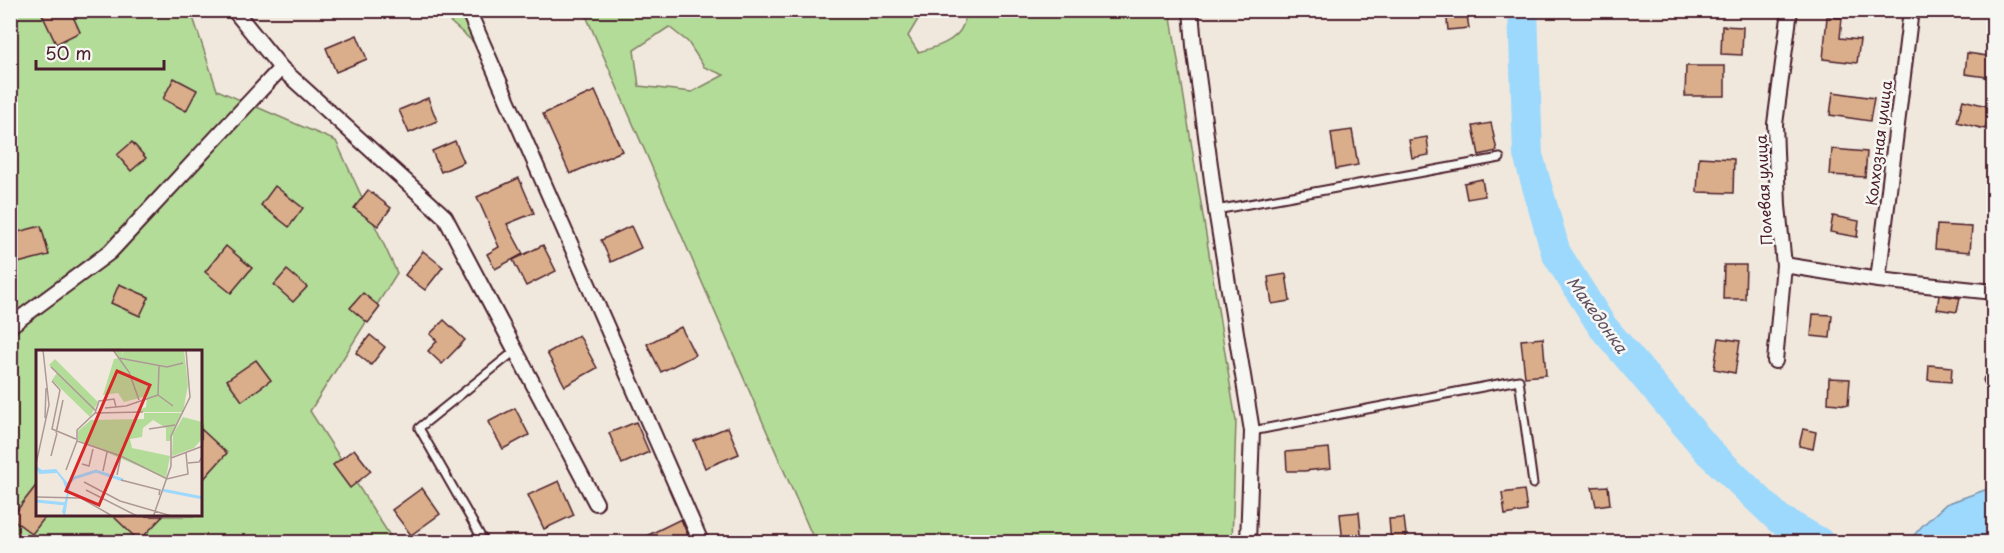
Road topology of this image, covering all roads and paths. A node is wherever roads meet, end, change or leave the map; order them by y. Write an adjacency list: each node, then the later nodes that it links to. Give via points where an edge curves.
1 (234, 10): 6 (street)
2 (468, 10): 19 (street)
3 (1191, 10): 8 (street)
4 (1790, 10): 9 (street, Полевая улица, via 1775,124)
5 (1911, 10): 10 (street, Колхозная улица)
6 (281, 68): 12 (street, via 110,252); 13 (street, via 445,217)
7 (1500, 158): 8 (lane)
8 (1216, 210): 15 (street)
9 (1784, 265): 10 (street, Полевая улица); 14 (street)
10 (1878, 280): 11 (street, Полевая улица)
11 (1994, 292)
12 (10, 326)
13 (516, 351): 17 (street); 18 (lane, via 419,428)
14 (1775, 361)
15 (1252, 431): 16 (lane, via 1519,380); 20 (street)
16 (1533, 484)
17 (596, 503)
18 (484, 543)
19 (701, 543)
20 (1248, 543)

